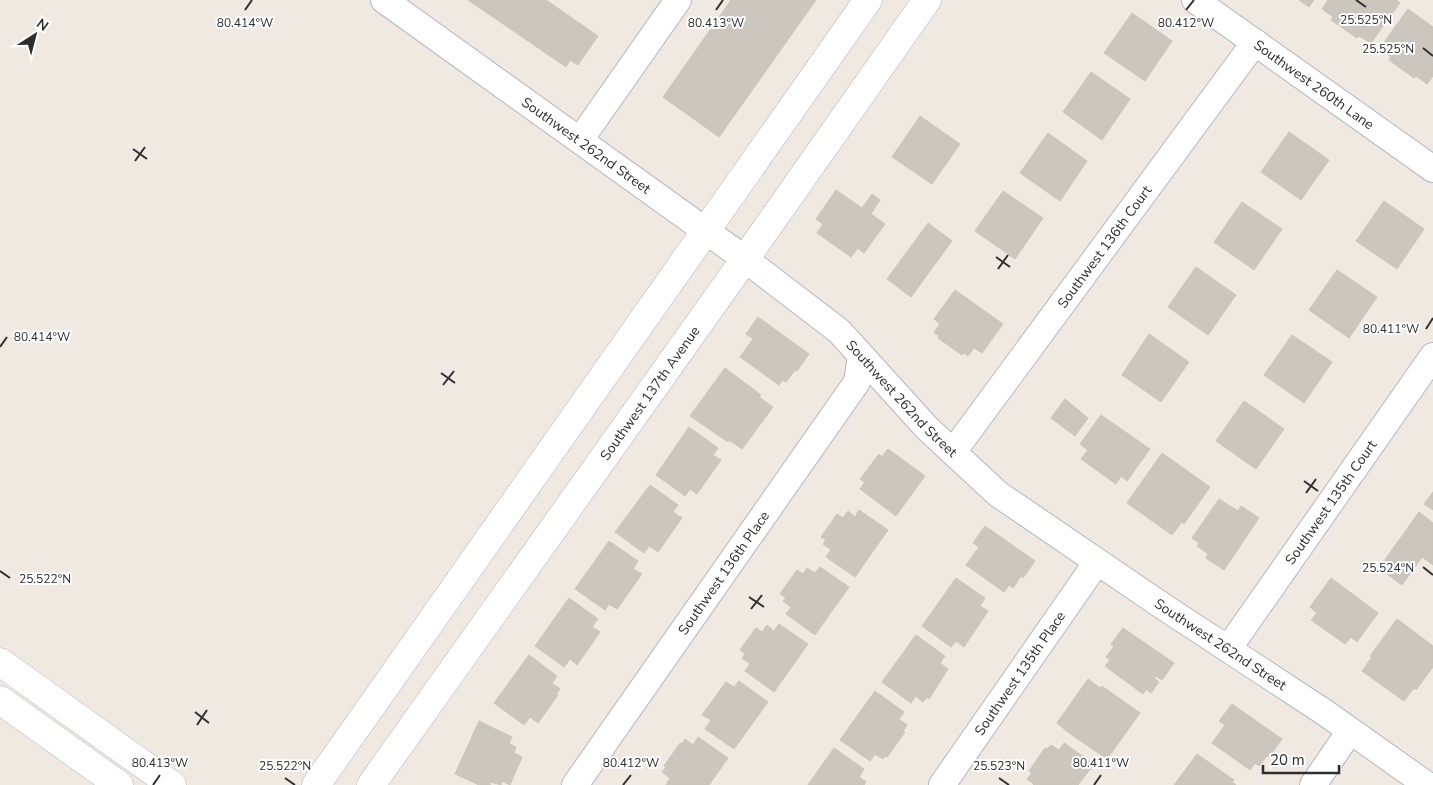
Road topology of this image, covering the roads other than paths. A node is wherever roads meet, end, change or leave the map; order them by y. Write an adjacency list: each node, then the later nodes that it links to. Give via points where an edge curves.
1 (384, 0): 7 (street, Southwest 262nd Street)
2 (678, 0): 7 (street)
3 (868, 0): 9 (main road)
4 (927, 0): 10 (main road, Southwest 137th Avenue)
5 (1195, 0): 6 (street, Southwest 260th Lane)
6 (1255, 42): 8 (street, Southwest 260th Lane); 13 (street, Southwest 136th Court)
7 (580, 140): 9 (street, Southwest 262nd Street)
8 (1433, 169)
9 (705, 230): 10 (street, Southwest 262nd Street); 21 (main road)
10 (745, 259): 11 (street, Southwest 262nd Street, via 839,331); 22 (main road, Southwest 137th Avenue)
11 (861, 356): 13 (street, Southwest 262nd Street); 23 (street, Southwest 136th Place, via 857,382)
12 (1433, 356): 15 (street, Southwest 135th Court)
13 (953, 452): 14 (street, Southwest 262nd Street, via 998,494)
14 (1097, 562): 15 (street, Southwest 262nd Street); 24 (street, Southwest 135th Place)
15 (1228, 649): 18 (street, Southwest 262nd Street)
16 (0, 662): 20 (main road)
17 (0, 700): 19 (main road)
18 (1350, 731): 25 (street); 26 (street, Southwest 262nd Street)
19 (120, 785)
20 (172, 785)
21 (316, 785)
22 (371, 785)
23 (575, 785)
24 (942, 785)
25 (1313, 785)
26 (1427, 785)

